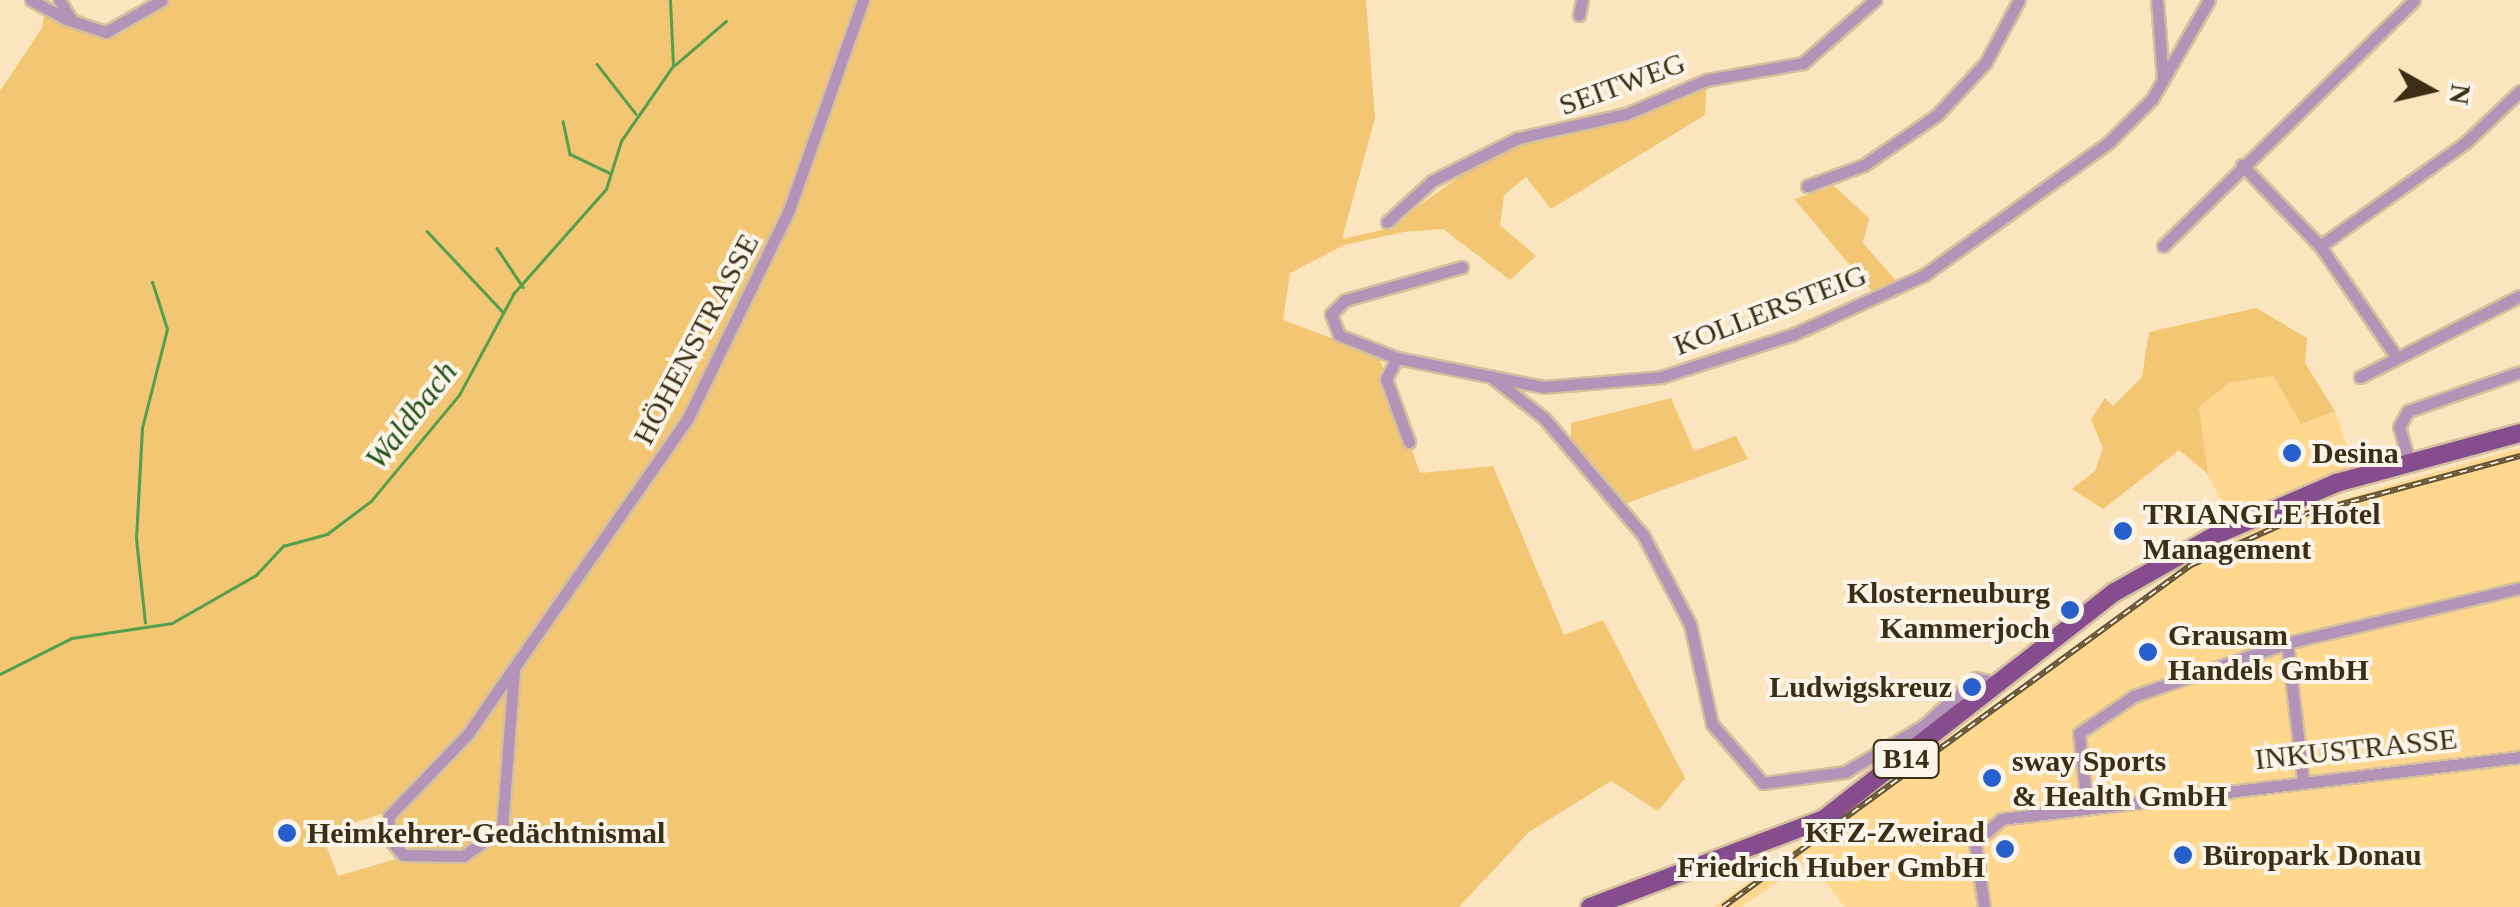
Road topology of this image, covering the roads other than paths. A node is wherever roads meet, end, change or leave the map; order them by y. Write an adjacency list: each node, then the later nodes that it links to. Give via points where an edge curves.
1 (31, 0): 12 (street)
2 (59, 0): 12 (street)
3 (162, 0): 12 (street, via 114,32)
4 (863, 0): 32 (street, HÖHENSTRASSE, via 789,210 688,418)
5 (1582, 0): 11 (street)
6 (1875, 0): 17 (street, SEITWEG, via 1803,64 1706,80 1558,135 1518,138 1432,181)
7 (2020, 0): 16 (street, via 1986,62 1937,116 1864,165)
8 (2158, 0): 13 (street)
9 (2209, 0): 13 (street, KOLLERSTEIG)
10 (2414, 0): 15 (street)
11 (1580, 15)
12 (81, 26)
13 (2163, 81): 25 (street, KOLLERSTEIG, via 2109,142 1924,276 1828,320 1661,377 1543,387)
14 (2520, 90): 19 (street, via 2465,143)
15 (2242, 165): 18 (street); 19 (street)
16 (1806, 186)
17 (1388, 222)
18 (2162, 246)
19 (2320, 246): 22 (street)
20 (1462, 267): 23 (street, KOLLERSTEIG, via 1338,304 1339,334)
21 (2520, 296): 22 (street)
22 (2396, 356): 26 (street)
23 (1397, 358): 25 (street, KOLLERSTEIG); 28 (street, via 1386,379)
24 (2520, 372): 29 (street, via 2408,411 2399,427)
25 (1490, 376): 33 (street, via 1544,418 1643,535 1690,624 1712,724 1763,783 1845,772 1932,719 1970,682)
26 (2360, 378)
27 (2520, 433): 29 (main road, B14)
28 (1409, 442)
29 (2408, 461): 33 (main road, B14, via 2299,497 2183,552 2116,592)
30 (2520, 588): 31 (street)
31 (2287, 643): 35 (street); 36 (street, via 2134,696 2084,724)
32 (514, 670): 32 (street, HÖHENSTRASSE, via 443,765 389,816 395,850 463,856 502,829)
33 (2002, 684): 37 (main road, B14, via 1824,819)
34 (2520, 757): 35 (street, INKUSTRASSE)
35 (2303, 780): 36 (street, INKUSTRASSE)
36 (2087, 808): 38 (street, INKUSTRASSE, via 1982,829 1975,853)
37 (1595, 906)
38 (1984, 907)

